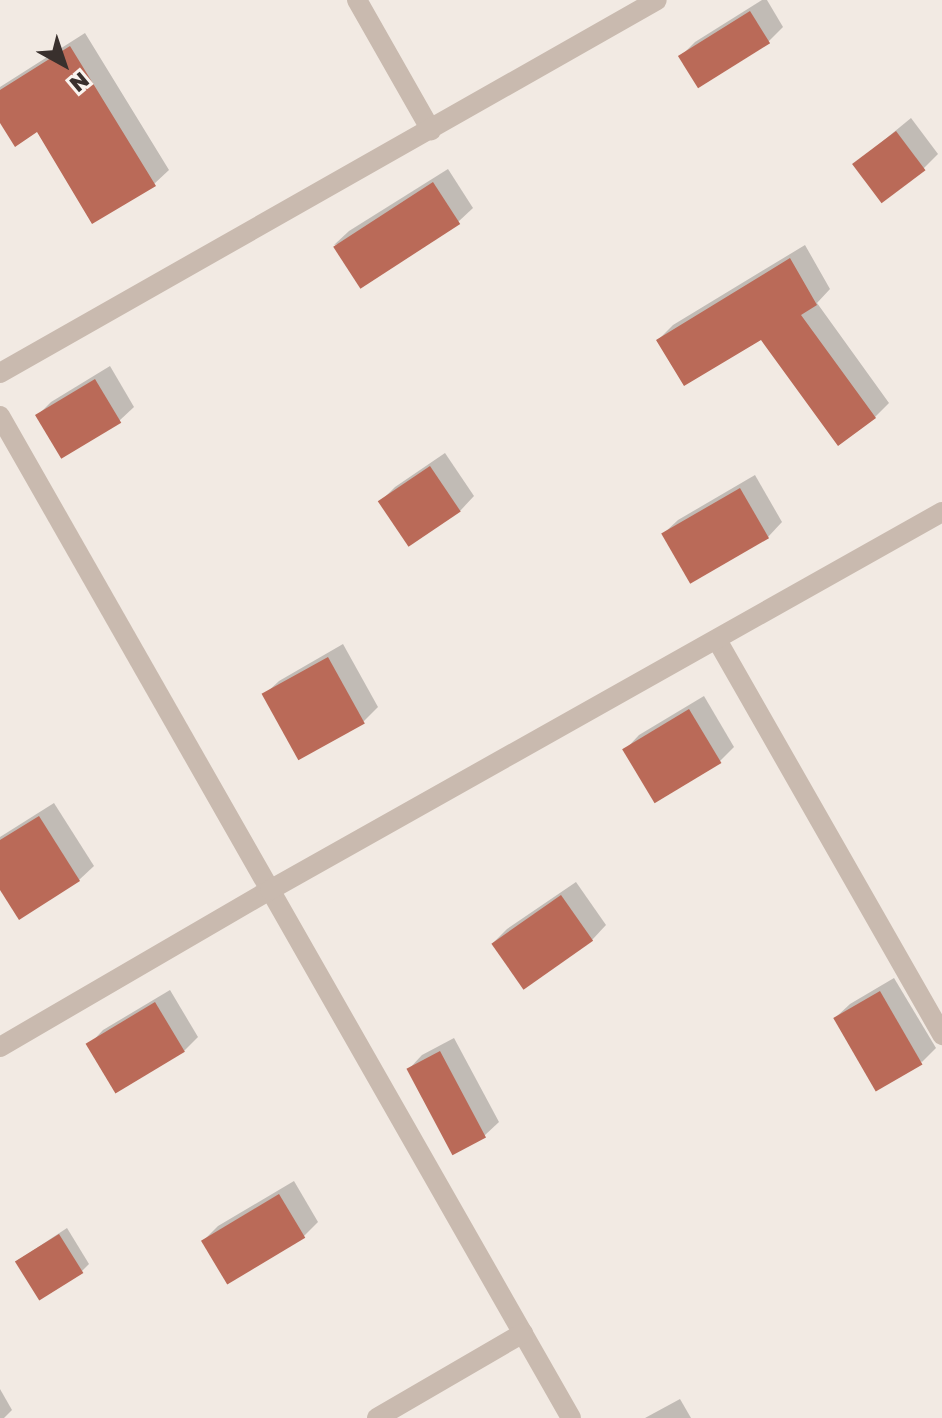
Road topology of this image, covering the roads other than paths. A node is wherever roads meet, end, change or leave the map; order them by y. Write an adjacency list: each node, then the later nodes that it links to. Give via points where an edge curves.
1 (357, 0): 3 (street)
2 (657, 0): 3 (street)
3 (431, 130): 4 (street)
4 (0, 373)
5 (0, 416): 8 (street)
6 (942, 512): 7 (street)
7 (717, 640): 8 (street); 9 (street)
8 (270, 890): 10 (street); 11 (street)
9 (942, 1035)
10 (0, 1047)
11 (523, 1333): 12 (street); 13 (street)
12 (377, 1418)
13 (571, 1418)

